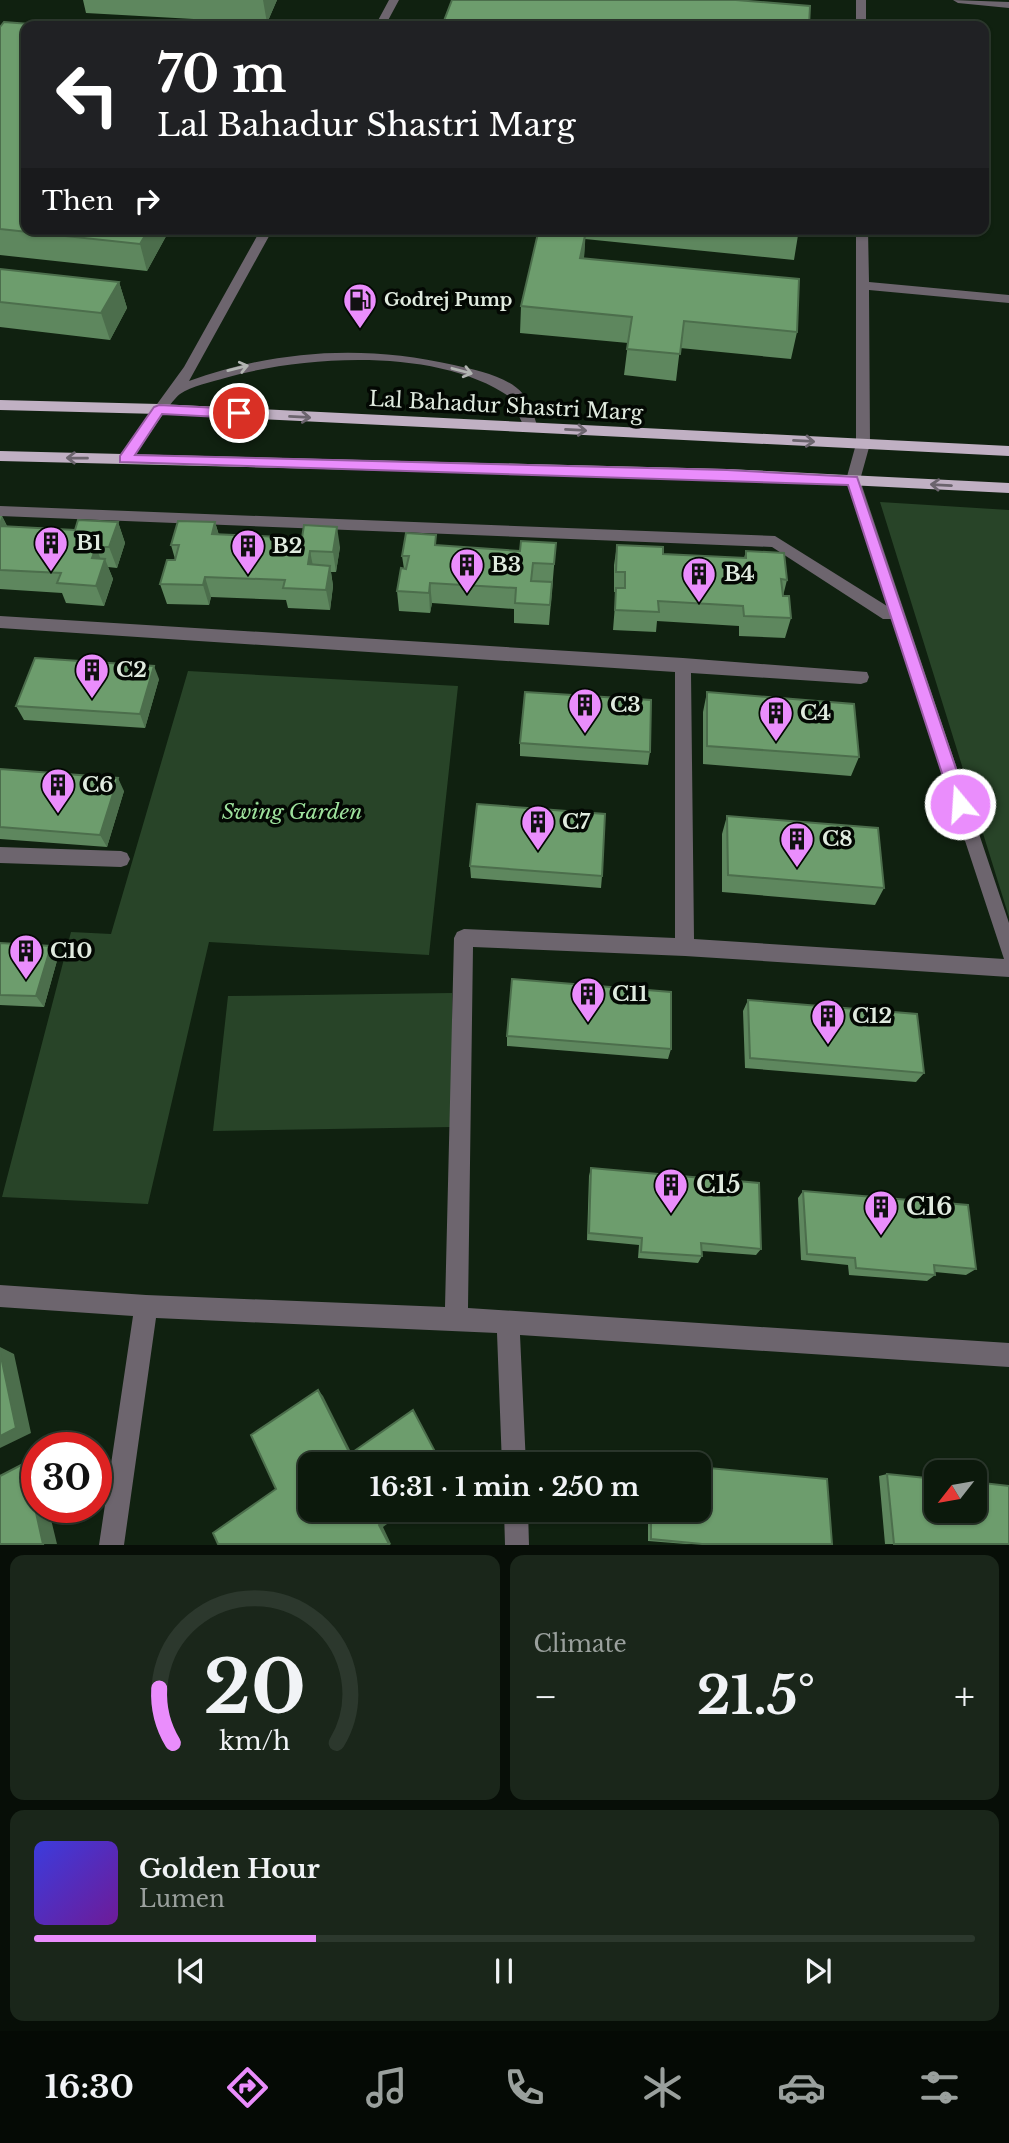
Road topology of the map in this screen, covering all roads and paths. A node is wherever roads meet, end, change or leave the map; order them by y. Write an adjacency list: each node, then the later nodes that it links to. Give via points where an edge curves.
1 (394, 0): 6 (street)
2 (861, 0): 7 (street)
3 (958, 0): 4 (street)
4 (972, 1): 5 (street)
5 (1009, 5)
6 (383, 21)
7 (861, 21)
8 (264, 235): 12 (street, via 190,369)
9 (862, 235): 10 (street)
10 (862, 285): 11 (street); 16 (street)
11 (1009, 299)
12 (173, 391): 14 (street); 15 (street, one-way to 15, via 222,372 279,359 362,355 426,361 482,376 518,396)
13 (0, 405): 14 (main road, Lal Bahadur Shastri Marg)
14 (159, 410): 15 (main road, Lal Bahadur Shastri Marg, one-way to 15); 19 (street)
15 (531, 428): 16 (main road, Lal Bahadur Shastri Marg, one-way to 16)
16 (863, 444): 17 (main road, Lal Bahadur Shastri Marg); 20 (street)
17 (1009, 451)
18 (0, 456): 19 (main road, one-way to 18)
19 (125, 459): 20 (main road)
20 (853, 480): 21 (main road, one-way to 20); 30 (street)
21 (1009, 488)
22 (0, 511): 23 (street, via 775,542)
23 (889, 615)
24 (0, 622): 25 (street)
25 (683, 664): 26 (street); 29 (street)
26 (861, 677)
27 (0, 855): 28 (street)
28 (121, 859)
29 (685, 947): 31 (street); 34 (street, via 464,938)
30 (1009, 952)
31 (1009, 968)
32 (0, 1296): 33 (street)
33 (146, 1306): 34 (street); 39 (street)
34 (456, 1319): 35 (street)
35 (508, 1324): 36 (street); 37 (street)
36 (1009, 1355)
37 (513, 1452)
38 (516, 1522): 40 (street)
39 (111, 1545)
40 (517, 1545)

